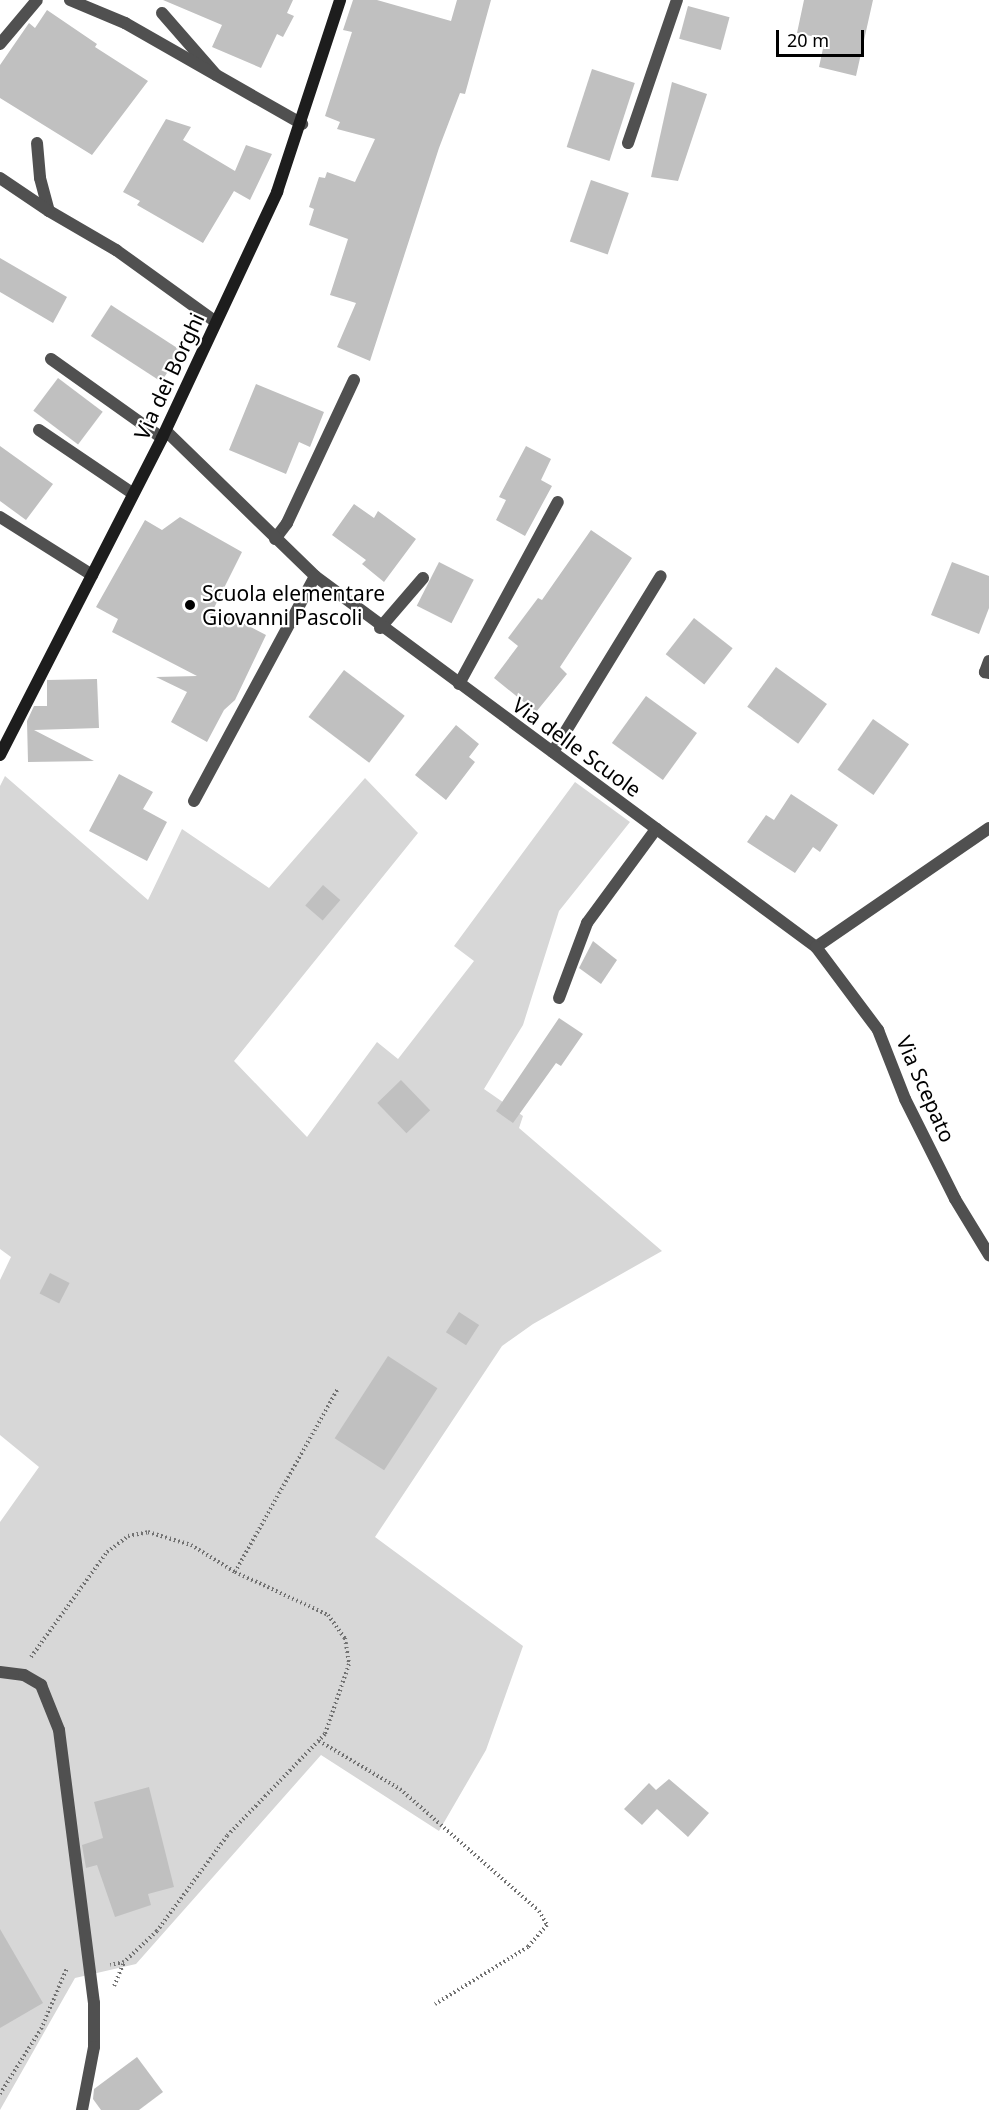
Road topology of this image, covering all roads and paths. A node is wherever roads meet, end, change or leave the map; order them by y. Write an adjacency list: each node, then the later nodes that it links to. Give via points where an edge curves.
1 (37, 0): 6 (street)
2 (70, 0): 7 (street, via 125,23)
3 (340, 0): 8 (street, Via dei Borghi)
4 (677, 0): 10 (street)
5 (162, 13): 7 (street)
6 (0, 44)
7 (216, 75): 8 (street)
8 (302, 124): 13 (street, Via dei Borghi, via 277,192)
9 (37, 143): 12 (street, via 40,178)
10 (628, 143)
11 (0, 178): 12 (street)
12 (49, 211): 13 (street, via 116,250)
13 (216, 322): 17 (street, Via dei Borghi)
14 (51, 359): 17 (street, Via delle Scuole)
15 (354, 380): 21 (street, via 287,523)
16 (39, 430): 18 (street)
17 (164, 435): 18 (street, Via dei Borghi); 21 (street, Via delle Scuole)
18 (132, 493): 22 (street, Via dei Borghi)
19 (558, 502): 29 (street)
20 (0, 517): 22 (street)
21 (275, 539): 23 (street, Via delle Scuole)
22 (92, 575): 31 (street, Via dei Borghi)
23 (315, 576): 26 (street, Via delle Scuole); 32 (street)
24 (661, 576): 30 (street)
25 (423, 578): 26 (street)
26 (380, 628): 29 (street, Via delle Scuole)
27 (989, 661): 28 (street, via 985,672)
28 (989, 673)
29 (459, 684): 30 (street, Via delle Scuole)
30 (553, 752): 34 (street, Via delle Scuole)
31 (0, 755)
32 (194, 801)
33 (989, 828): 35 (street)
34 (656, 829): 35 (street, Via delle Scuole); 36 (street, via 587,923)
35 (816, 947): 37 (street, Via Scepato, via 878,1030 905,1099)
36 (559, 998)
37 (989, 1253)
38 (337, 1390): 39 (path)
39 (235, 1572): 41 (path, via 190,1545 148,1532 128,1536 107,1552 44,1643); 42 (path, via 328,1615 345,1638 349,1664 341,1698)
40 (0, 1672): 41 (street)
41 (17, 1674): 43 (street, via 41,1685 59,1730)
42 (319, 1741): 44 (path, via 227,1836 157,1931 124,1962); 45 (path, via 400,1790 539,1911 547,1925 528,1947)
43 (82, 1932): 44 (street); 46 (path, via 41,2030)
44 (90, 1968): 47 (street, via 94,2047)
45 (435, 2004)
46 (0, 2094)
47 (82, 2110)

